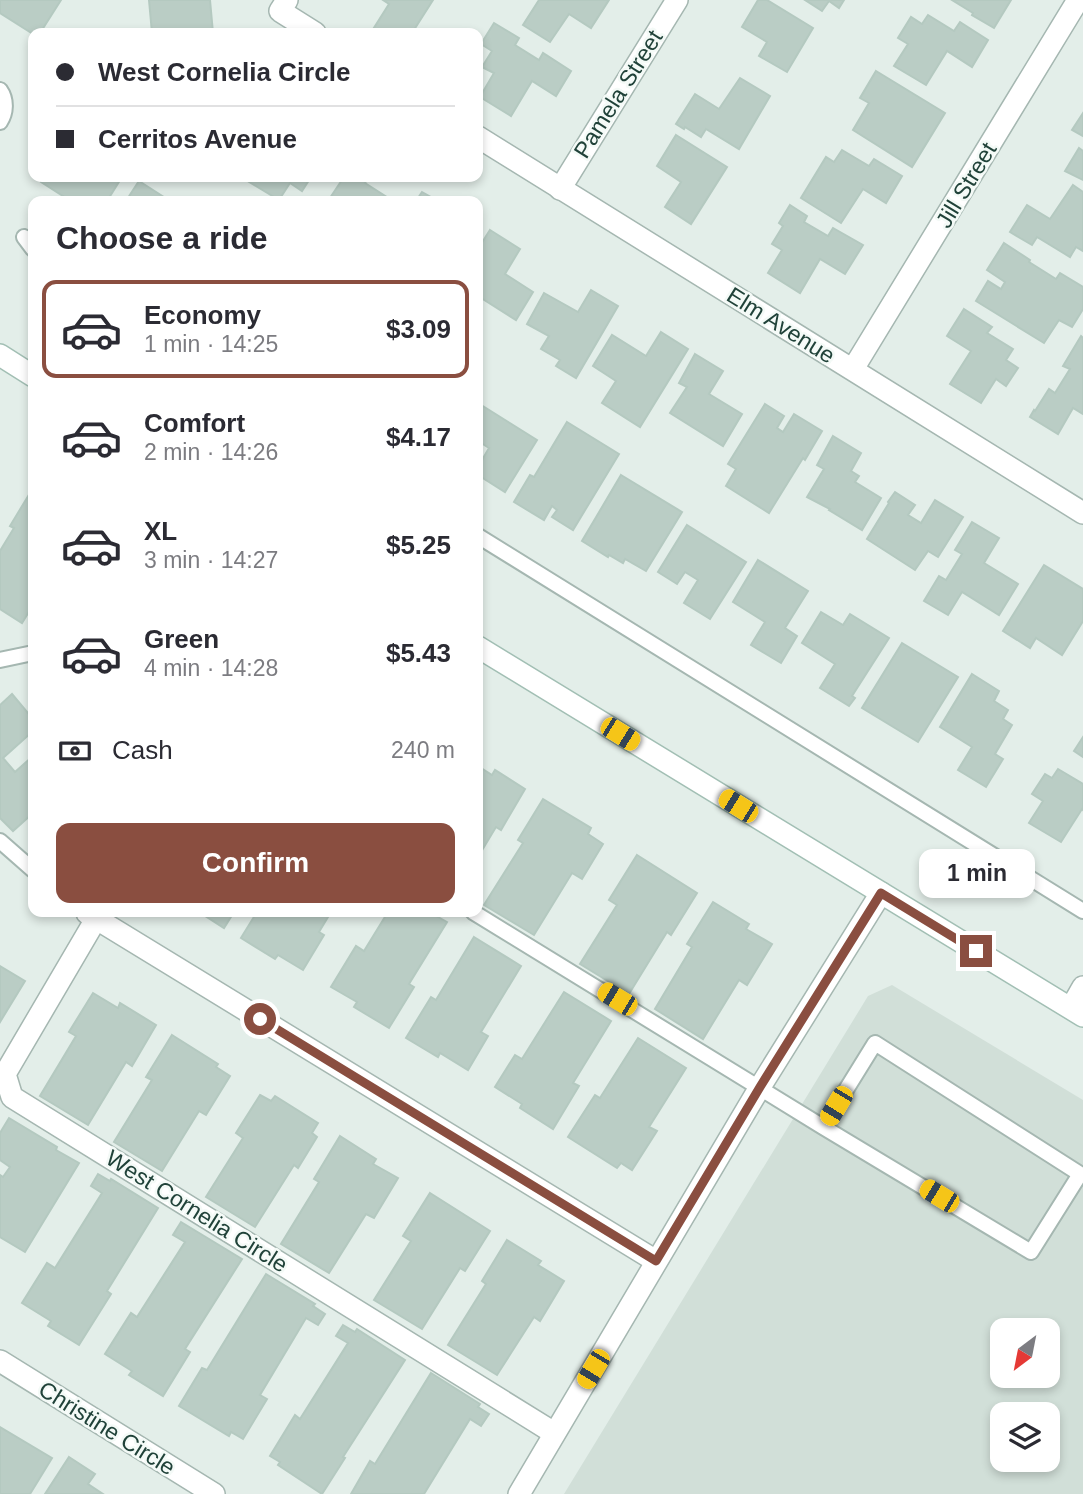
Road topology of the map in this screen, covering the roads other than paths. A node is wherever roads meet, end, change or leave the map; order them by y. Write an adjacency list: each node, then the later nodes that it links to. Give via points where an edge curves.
1 (677, 0): 8 (street, Pamela Street)
2 (1078, 0): 12 (street, Jill Street)
3 (284, 6): 4 (street)
4 (309, 28)
5 (0, 90): 6 (lane, via 5,106)
6 (0, 122)
7 (483, 140): 8 (street, Elm Avenue)
8 (559, 189): 12 (street, Elm Avenue)
9 (24, 237): 10 (lane)
10 (28, 242)
11 (0, 355): 13 (street)
12 (853, 369): 14 (street, Elm Avenue)
13 (28, 373)
14 (1083, 513)
15 (483, 539): 22 (lane)
16 (483, 650): 21 (street)
17 (28, 654): 18 (lane)
18 (0, 660)
19 (0, 841): 20 (lane)
20 (28, 866)
21 (881, 893): 27 (street); 28 (street)
22 (1083, 911)
23 (90, 917): 32 (street, West Cornelia Circle, via 5,1074 12,1097)
24 (94, 917): 30 (street, West Cornelia Circle)
25 (481, 917): 28 (lane)
26 (1083, 987): 27 (street)
27 (1077, 1012)
28 (760, 1087): 29 (lane); 30 (street)
29 (823, 1127): 29 (lane, via 1031,1252 1080,1174 875,1043)
30 (656, 1261): 32 (street)
31 (0, 1361): 33 (street, Christine Circle)
32 (554, 1433): 34 (street)
33 (214, 1494)
34 (519, 1494)

